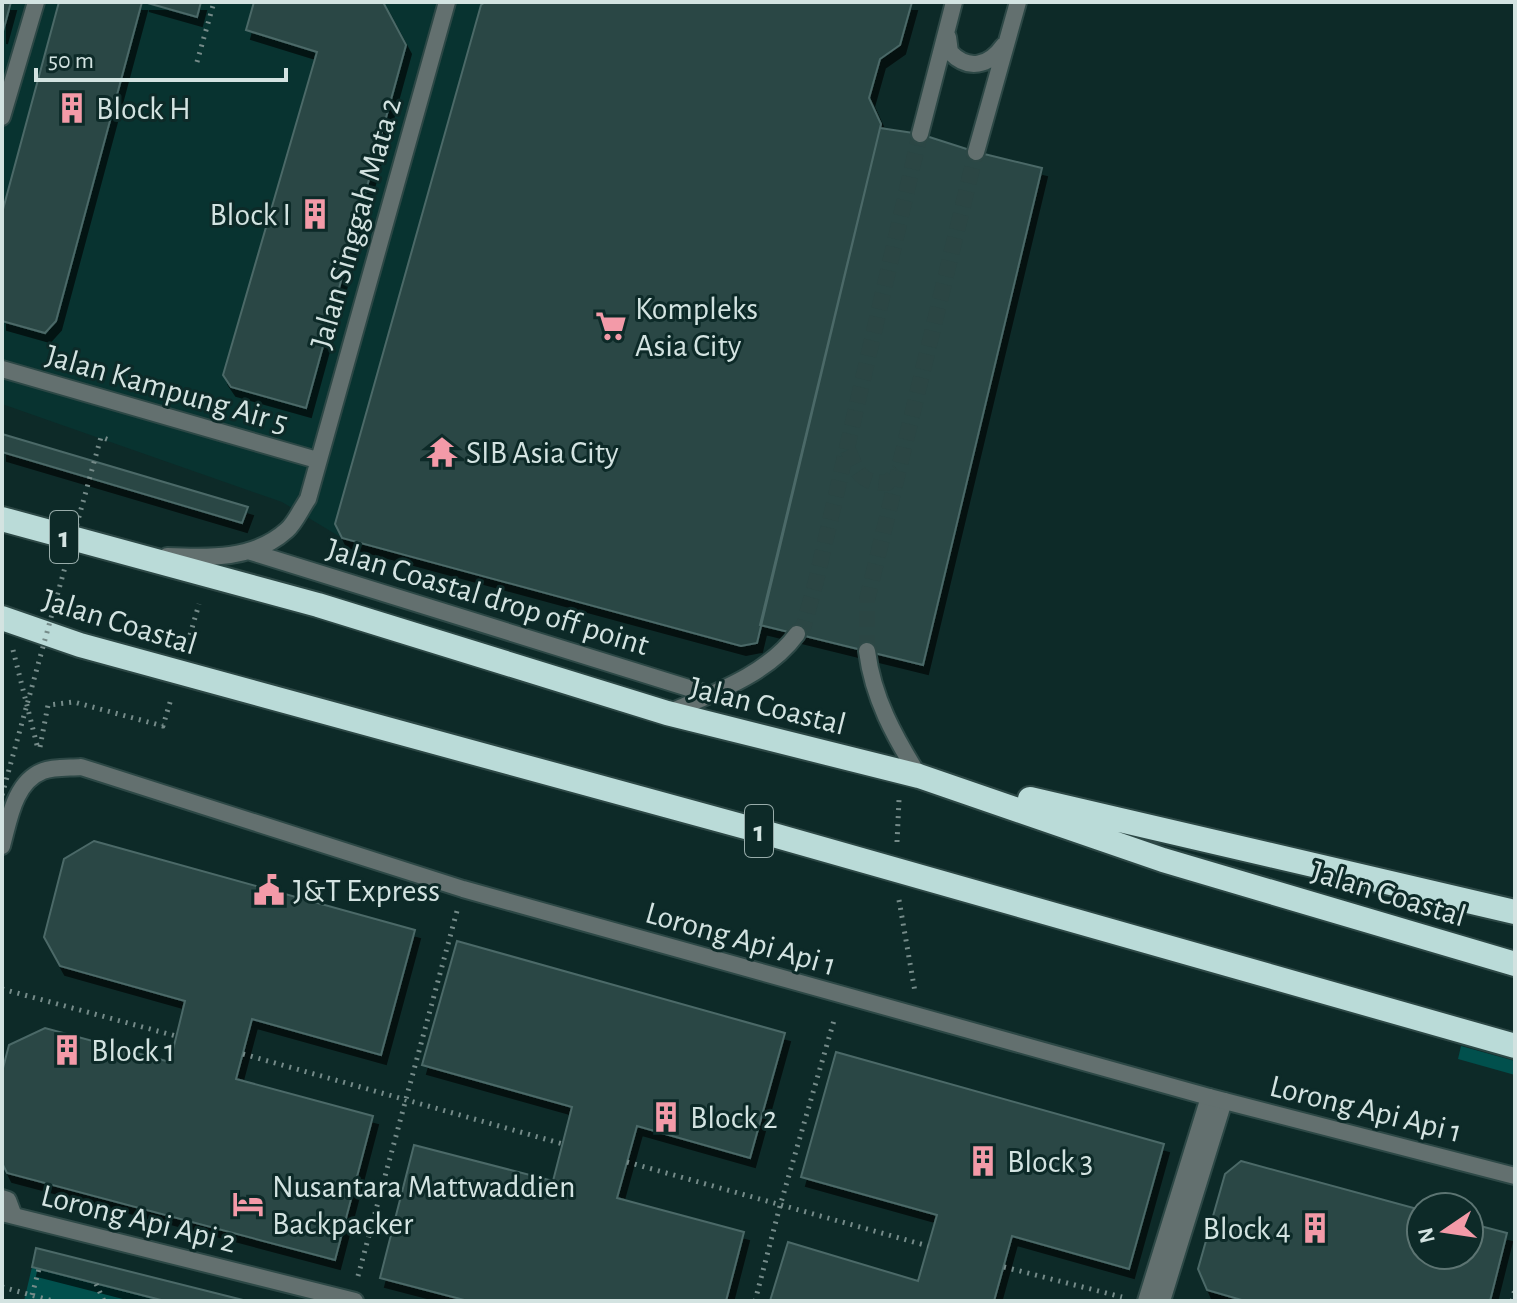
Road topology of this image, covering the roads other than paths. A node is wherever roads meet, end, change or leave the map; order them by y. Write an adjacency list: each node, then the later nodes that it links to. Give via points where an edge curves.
1 (36, 2): 7 (street)
2 (447, 2): 11 (street, Jalan Singgah Mata 2)
3 (954, 2): 5 (street)
4 (1018, 2): 6 (street)
5 (949, 23): 6 (street, via 950,52 966,64 990,60); 8 (street)
6 (1008, 40): 9 (street)
7 (2, 117)
8 (920, 134)
9 (976, 152)
10 (2, 369): 11 (street, Jalan Kampung Air 5)
11 (317, 460): 13 (street, Jalan Singgah Mata 2, via 308,499 288,530)
12 (2, 519): 14 (highway, Jalan Coastal / 1)
13 (248, 551): 14 (street, via 204,558); 18 (street, Jalan Coastal drop off point)
14 (125, 554): 19 (highway, Jalan Coastal / 1, via 318,605)
15 (2, 618): 25 (highway, Jalan Coastal / 1, via 80,645)
16 (797, 634): 18 (street, via 770,662)
17 (867, 651): 20 (street, via 887,724)
18 (711, 695): 19 (street)
19 (667, 713): 20 (highway, Jalan Coastal / 1)
20 (919, 776): 21 (highway, Jalan Coastal / 1)
21 (968, 791): 23 (highway, via 1039,801); 24 (highway, Jalan Coastal / 1, via 1163,860)
22 (2, 846): 26 (street, Lorong Api Api 1, via 16,799 28,783 43,771 81,767 463,889)
23 (1515, 912)
24 (1515, 964)
25 (1515, 1046)
26 (1216, 1099): 27 (street, Lorong Api Api 1); 31 (street); 32 (street)
27 (1515, 1176)
28 (2, 1198): 29 (street, via 8,1200)
29 (8, 1214): 30 (street, Lorong Api Api 2)
30 (353, 1300)
31 (1146, 1301)
32 (1162, 1301)

